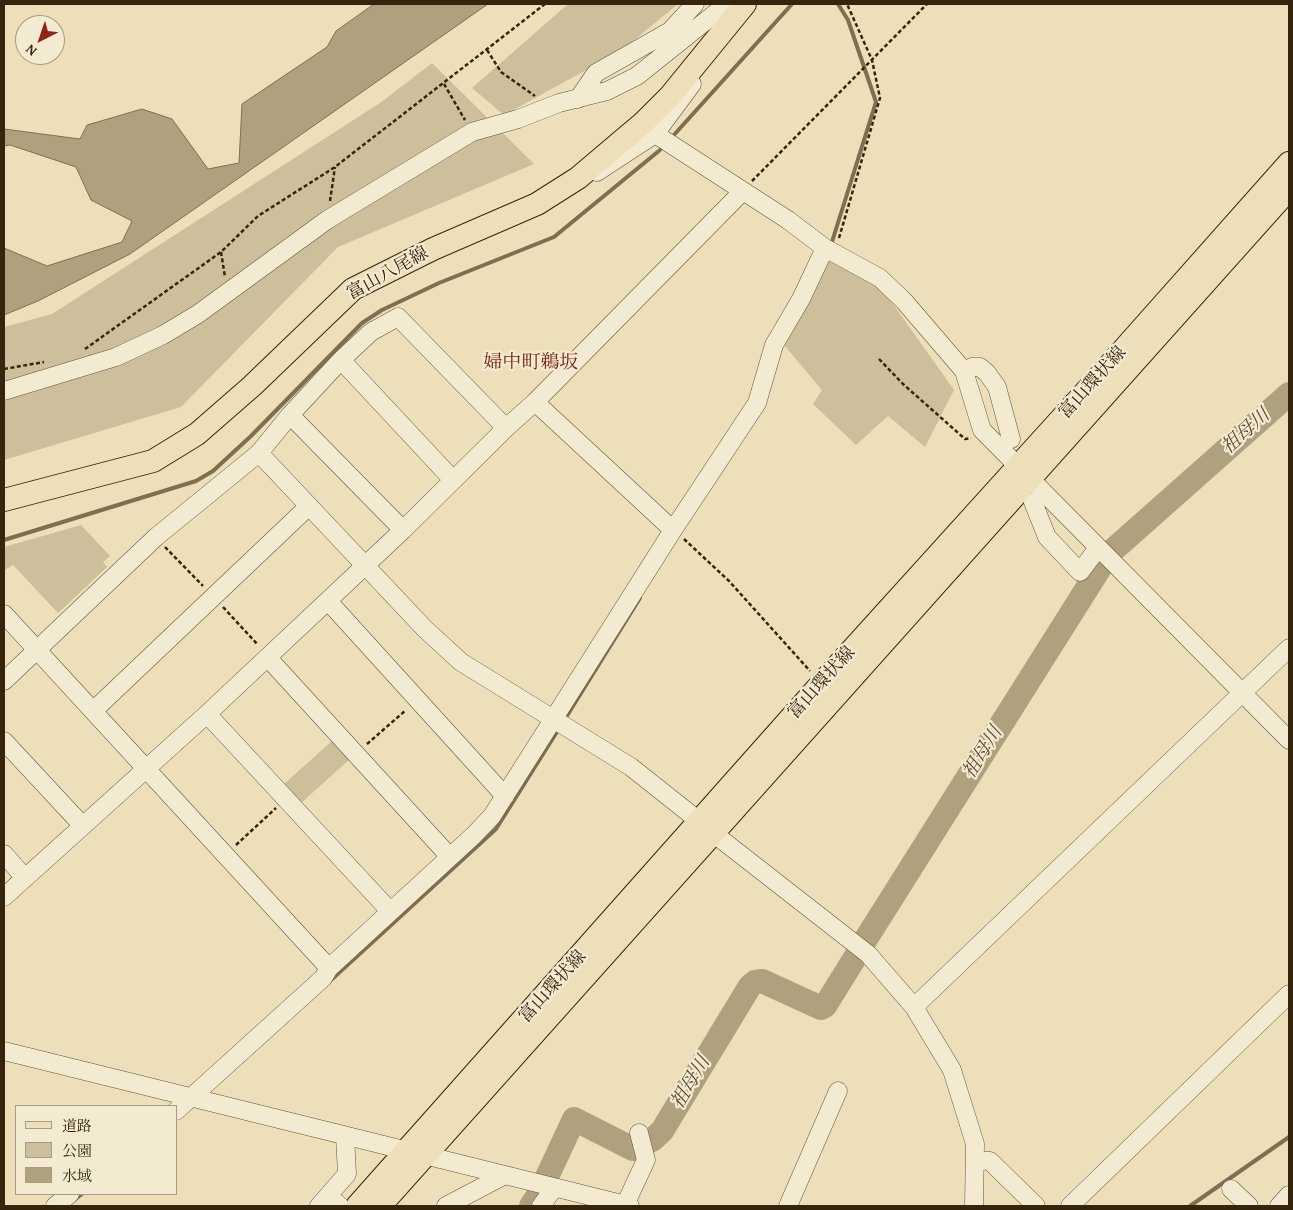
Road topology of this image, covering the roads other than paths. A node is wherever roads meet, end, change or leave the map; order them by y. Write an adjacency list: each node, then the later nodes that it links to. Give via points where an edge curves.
1 (695, 4): 3 (street, via 670,32 596,73)
2 (736, 5): 3 (street, via 637,76 607,91); 4 (street, via 724,42); 8 (main road, 富山八尾線, via 670,96 578,178)
3 (578, 99): 12 (street, via 472,132 328,220 198,314 162,335 116,357)
4 (655, 134): 7 (street); 8 (street, via 559,195)
5 (1289, 163): 18 (main road, 富山環状線)
6 (1289, 189): 18 (main road, 富山環状線)
7 (742, 192): 9 (street); 13 (street)
8 (537, 204): 20 (main road, 富山八尾線, via 433,249 353,289 197,434 153,461)
9 (830, 251): 11 (street, via 880,278); 24 (street, via 774,345 757,403)
10 (341, 360): 14 (street); 15 (street, via 371,332 398,317); 19 (street)
11 (964, 371): 16 (street, via 980,367 997,387); 18 (street, via 982,430)
12 (4, 391)
13 (535, 402): 15 (street); 24 (street)
14 (290, 415): 17 (street); 23 (street)
15 (506, 428): 19 (street)
16 (1011, 439)
17 (259, 453): 22 (street); 30 (street, via 156,537)
18 (1024, 472): 25 (street); 42 (main road, 富山環状線); 42 (main road, 富山環状線, via 821,684)
19 (453, 480): 23 (street)
20 (4, 500)
21 (1032, 502): 25 (street, via 1047,537 1080,572)
22 (309, 506): 26 (street); 34 (street)
23 (403, 530): 26 (street)
24 (673, 530): 36 (street)
25 (1098, 548): 33 (street)
26 (366, 565): 27 (street); 36 (street, via 425,629 461,662)
27 (328, 601): 31 (street); 40 (street)
28 (4, 614): 30 (street)
29 (1289, 648): 33 (street)
30 (38, 649): 32 (street); 34 (street)
31 (268, 658): 35 (street); 44 (street)
32 (4, 681)
33 (1242, 692): 37 (street); 50 (street)
34 (93, 711): 39 (street)
35 (207, 714): 39 (street); 47 (street)
36 (553, 718): 40 (street); 42 (street, via 631,767)
37 (1289, 740)
38 (4, 741): 41 (street)
39 (147, 768): 41 (street); 48 (street)
40 (504, 796): 44 (street, via 492,816)
41 (82, 825): 45 (street)
42 (706, 827): 50 (street, via 868,954); 57 (main road, 富山環状線, via 562,978)
43 (4, 854): 45 (street)
44 (450, 857): 47 (street)
45 (25, 878): 46 (street)
46 (4, 897)
47 (390, 911): 48 (street)
48 (329, 968): 53 (street, via 323,978)
49 (1289, 994): 74 (street)
50 (914, 1007): 58 (street, via 952,1070 974,1144)
51 (4, 1051): 53 (street)
52 (838, 1091): 65 (street)
53 (192, 1097): 54 (street); 56 (street)
54 (178, 1109)
55 (639, 1133): 71 (street, via 646,1160)
56 (345, 1136): 57 (street); 64 (street, via 347,1174)
57 (415, 1154): 59 (street); 67 (main road, 富山環状線); 68 (main road, 富山環状線)
58 (975, 1160): 72 (street); 73 (street, via 990,1161)
59 (505, 1175): 60 (street); 69 (street)
60 (554, 1188): 70 (street); 71 (street)
61 (1231, 1189): 75 (street)
62 (69, 1195): 66 (street)
63 (1289, 1195): 76 (street)
64 (329, 1203)
65 (790, 1205)
66 (55, 1206)
67 (357, 1206)
68 (380, 1206)
69 (446, 1206)
70 (542, 1206)
71 (628, 1206)
72 (974, 1206)
73 (1036, 1206)
74 (1070, 1206)
75 (1249, 1206)
76 (1279, 1206)

